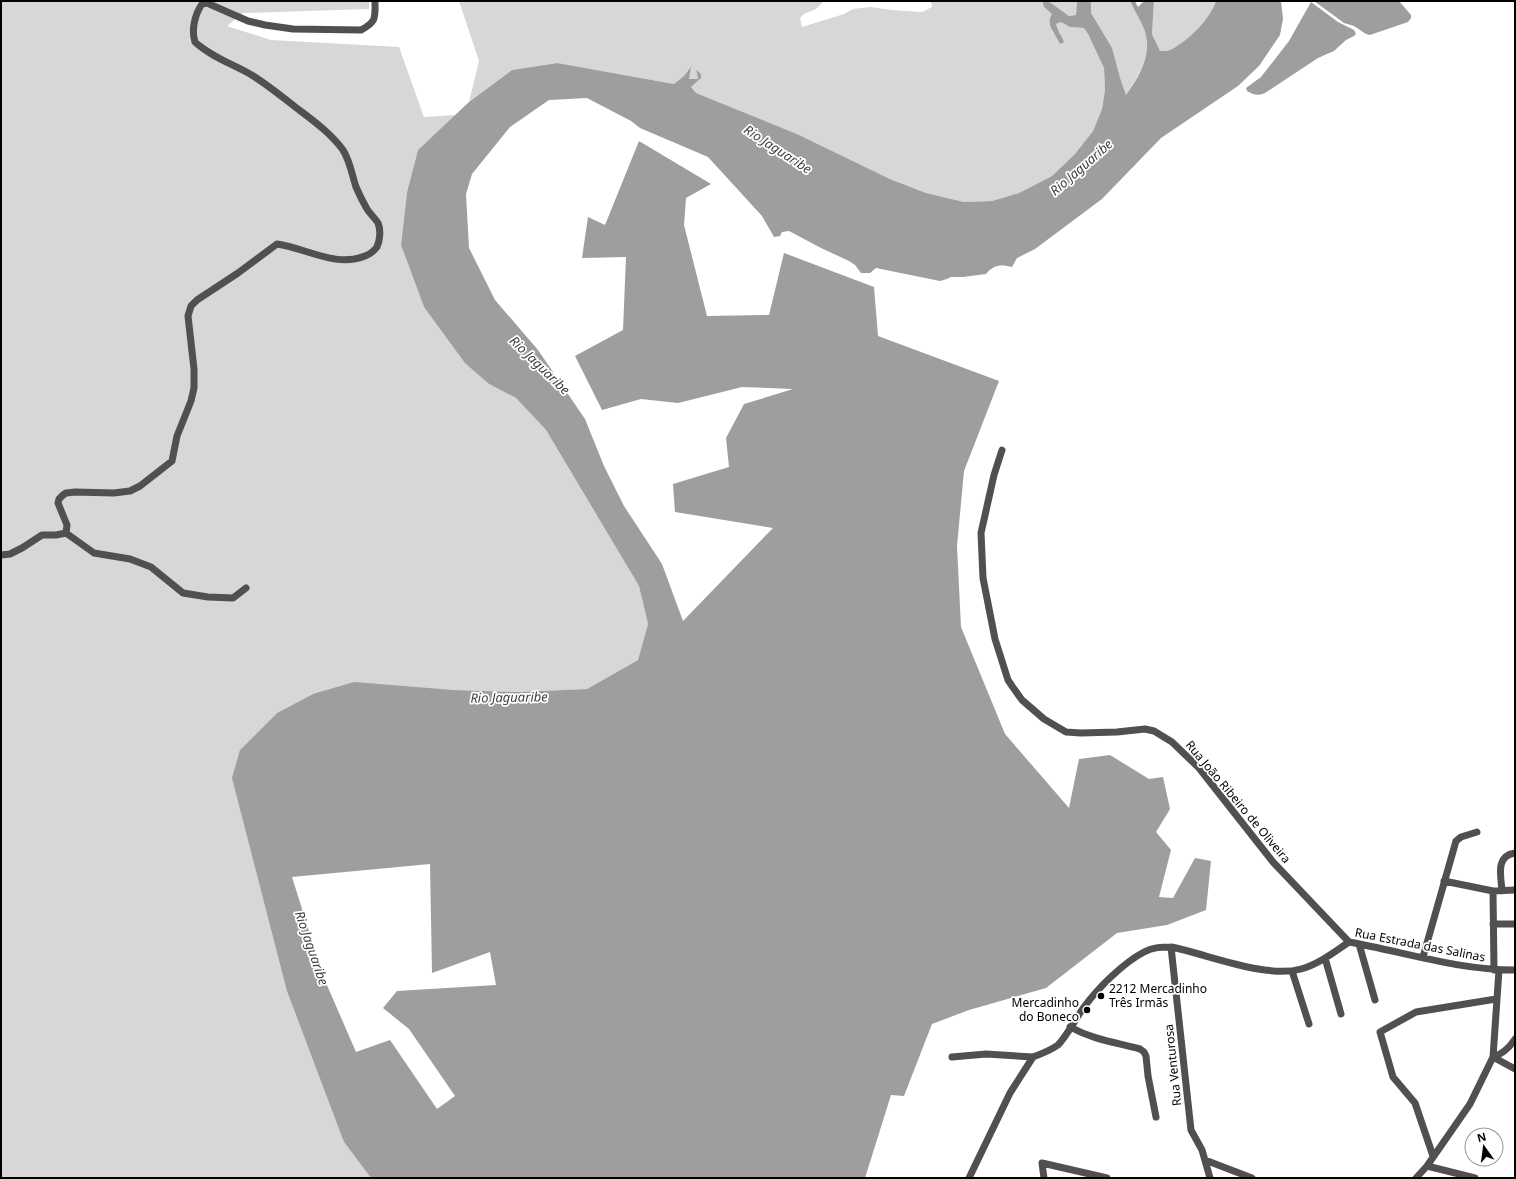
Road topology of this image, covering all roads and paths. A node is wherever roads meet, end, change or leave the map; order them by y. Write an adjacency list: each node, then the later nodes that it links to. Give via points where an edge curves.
1 (375, 1): 3 (street, via 375,18 361,30 293,29 265,25 248,21 207,2 198,10 195,42 251,74 277,93 316,123 343,151 367,210 378,224 379,242 375,250 369,254 357,259 344,260 277,244 197,300 188,316 194,388 177,436 172,461 140,486 130,490 114,493 75,492 63,495 58,504 67,525)
2 (1002, 450): 14 (street, Rua João Ribeiro de Oliveira, via 981,533 983,578 996,639 1012,686 1022,700 1044,719 1066,732 1145,729 1154,731 1172,742 1199,768 1273,862)
3 (66, 533): 4 (street, via 42,535 10,554); 5 (street, via 94,553 151,567 183,593 233,598)
4 (1, 555)
5 (246, 588)
6 (1477, 832): 8 (street, via 1456,841)
7 (1515, 853): 11 (street, via 1507,855 1500,864)
8 (1444, 881): 10 (street); 17 (street)
9 (1515, 890): 11 (street)
10 (1493, 891): 11 (street); 12 (street)
11 (1502, 891)
12 (1493, 924): 13 (street); 19 (street)
13 (1515, 924)
14 (1349, 942): 15 (street, Rua Estrada das Salinas); 18 (street, Rua Estrada das Salinas)
15 (1359, 944): 17 (street, Rua Estrada das Salinas); 23 (street)
16 (1171, 947): 21 (street, Rua Estrada das Salinas, via 1262,970); 26 (street, Rua Estrada das Salinas, via 1157,947 1145,951 1132,960 1098,990); 34 (street, Rua Venturosa, via 1191,1130)
17 (1423, 957): 19 (street, Rua Estrada das Salinas, via 1461,966)
18 (1326, 958): 21 (street, Rua Estrada das Salinas); 24 (street)
19 (1497, 970): 20 (street, Rua Estrada das Salinas); 22 (street)
20 (1515, 970)
21 (1292, 971): 25 (street)
22 (1496, 999): 30 (street); 33 (street, via 1416,1012 1380,1032 1393,1078 1415,1103)
23 (1376, 1000)
24 (1341, 1014)
25 (1309, 1024)
26 (1070, 1027): 29 (street, Rua Estrada das Salinas, via 1058,1044); 32 (street, via 1084,1035 1144,1052)
27 (1515, 1039): 30 (street, via 1500,1055)
28 (952, 1057): 29 (street, Rua Estrada das Salinas, via 986,1054)
29 (1034, 1057): 36 (street, via 1010,1093)
30 (1493, 1057): 31 (street); 33 (street, via 1470,1104)
31 (1515, 1069)
32 (1156, 1117)
33 (1432, 1156): 35 (street)
34 (1205, 1160): 39 (street, Rua Venturosa); 40 (street)
35 (1427, 1166): 41 (street); 42 (street)
36 (969, 1178)
37 (1044, 1178): 38 (street, via 1042,1163)
38 (1107, 1178)
39 (1210, 1178)
40 (1252, 1178)
41 (1416, 1178)
42 (1475, 1178)

